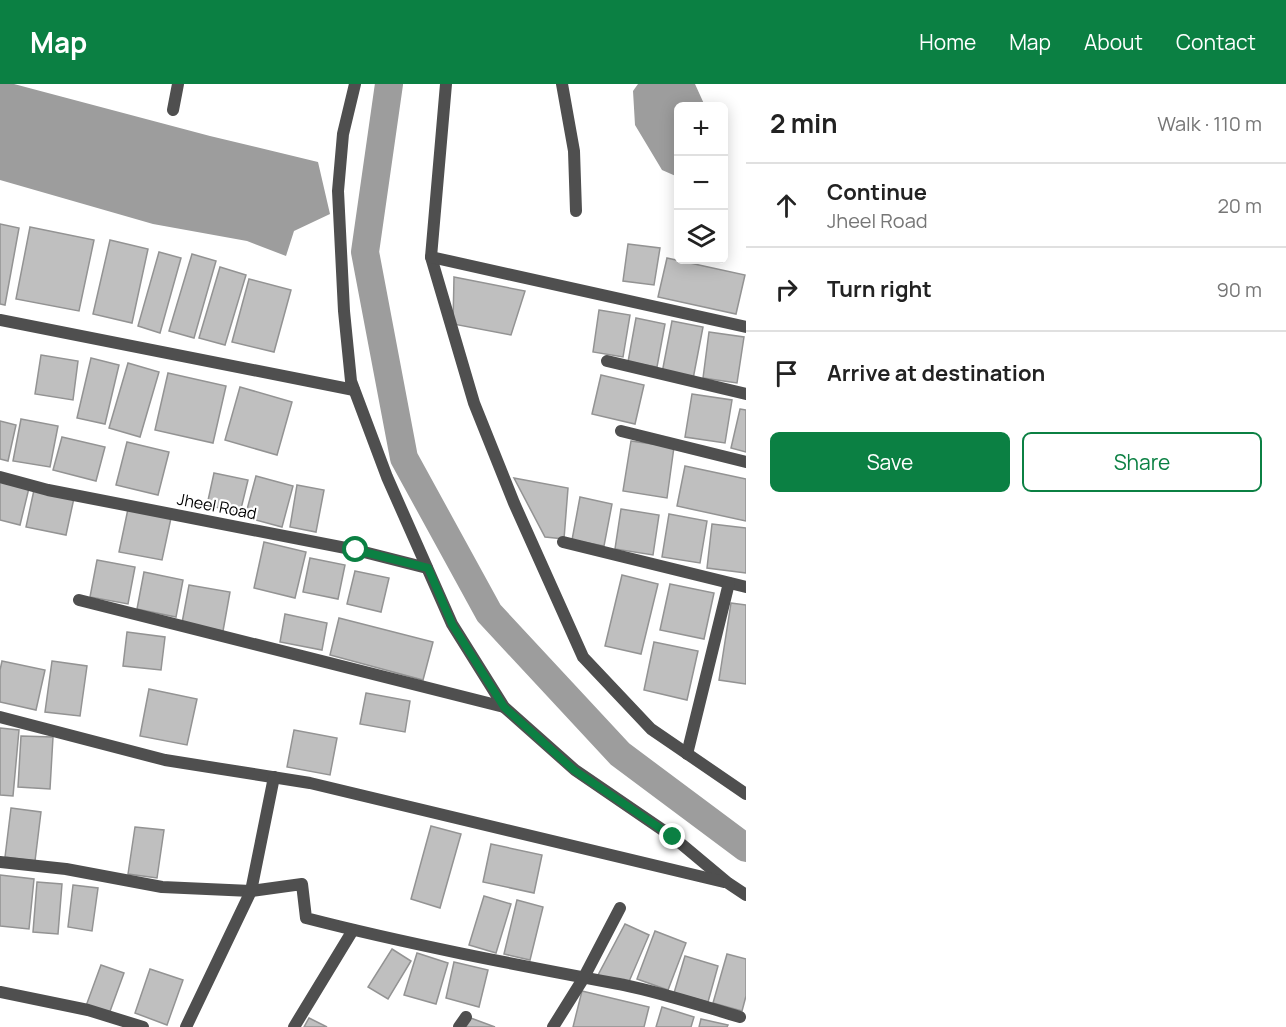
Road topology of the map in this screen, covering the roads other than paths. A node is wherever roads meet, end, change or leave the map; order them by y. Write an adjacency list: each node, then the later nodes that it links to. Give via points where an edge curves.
1 (178, 84): 5 (street)
2 (355, 84): 11 (street, via 343,134 338,191 344,311)
3 (446, 84): 7 (street)
4 (562, 84): 6 (street, via 574,151)
5 (173, 111)
6 (576, 211)
7 (431, 257): 9 (street); 23 (street, via 474,403 583,657 651,729)
8 (0, 320): 11 (street)
9 (746, 327)
10 (606, 361): 12 (street)
11 (354, 390): 17 (street)
12 (746, 394)
13 (621, 431): 14 (street)
14 (746, 462)
15 (0, 477): 17 (street, Jheel Road)
16 (563, 542): 18 (street)
17 (428, 568): 21 (street, via 452,624)
18 (729, 583): 19 (street); 23 (street)
19 (746, 587)
20 (79, 600): 21 (street)
21 (504, 707): 27 (street, via 574,770 673,837)
22 (0, 717): 24 (street, via 165,760)
23 (687, 754): 25 (street)
24 (274, 777): 27 (street, via 476,821); 28 (street)
25 (746, 794)
26 (0, 862): 28 (street, via 66,869 162,887)
27 (728, 883): 29 (street)
28 (250, 891): 31 (street, via 302,884 306,918); 36 (street)
29 (746, 895)
30 (620, 908): 32 (street)
31 (353, 930): 32 (street); 37 (street)
32 (583, 979): 34 (street, via 626,986); 38 (street)
33 (0, 992): 35 (street, via 88,1010)
34 (740, 1017)
35 (143, 1027)
36 (186, 1027)
37 (294, 1027)
38 (553, 1027)

